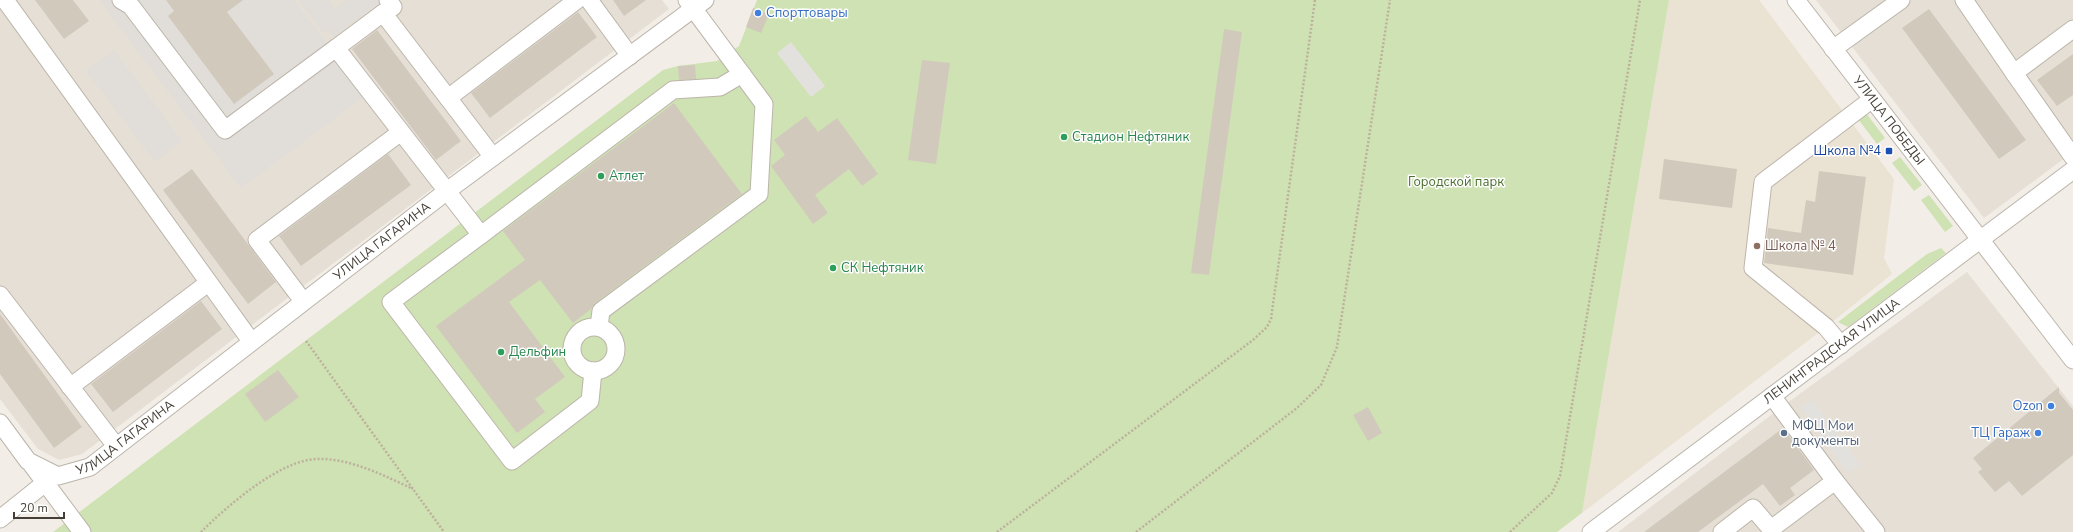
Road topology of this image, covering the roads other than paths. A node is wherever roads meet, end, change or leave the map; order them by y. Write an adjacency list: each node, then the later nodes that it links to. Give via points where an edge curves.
1 (5, 0): 25 (street)
2 (121, 0): 11 (street, via 131,6 225,130)
3 (577, 0): 16 (street)
4 (589, 0): 13 (street)
5 (1796, 0): 12 (street, УЛИЦА ПОБЕДЫ)
6 (1901, 0): 12 (street)
7 (1964, 0): 14 (street)
8 (695, 3): 13 (street, УЛИЦА ГАГАРИНА); 15 (street)
9 (386, 7): 11 (street); 16 (street)
10 (2073, 30): 14 (street)
11 (336, 48): 18 (street)
12 (1833, 49): 17 (street, УЛИЦА ПОБЕДЫ)
13 (630, 56): 19 (street, УЛИЦА ГАГАРИНА)
14 (2014, 73): 20 (street)
15 (742, 74): 23 (street, via 720,87 673,90); 28 (street, via 764,104 758,194 601,311)
16 (448, 98): 19 (street)
17 (1871, 100): 24 (street, УЛИЦА ПОБЕДЫ); 30 (street, via 1763,182 1753,268 1826,327)
18 (401, 132): 22 (street); 27 (street, via 257,240)
19 (493, 157): 22 (street, УЛИЦА ГАГАРИНА)
20 (2073, 157)
21 (2073, 170): 24 (street, ЛЕНИНГРАДСКАЯ УЛИЦА)
22 (447, 191): 23 (street); 27 (street, УЛИЦА ГАГАРИНА)
23 (481, 235): 32 (street, via 392,302 512,461 590,401)
24 (1981, 240): 30 (street, ЛЕНИНГРАДСКАЯ УЛИЦА); 31 (street, УЛИЦА ПОБЕДЫ)
25 (208, 282): 29 (street); 33 (street)
26 (0, 295): 33 (street)
27 (303, 301): 29 (street, УЛИЦА ГАГАРИНА)
28 (599, 327): 32 (street, via 611,334 616,348 612,362 607,367); 32 (street, via 584,329 574,339 572,346 572,354 580,366)
29 (251, 341): 36 (street, УЛИЦА ГАГАРИНА)
30 (1841, 345): 34 (street, ЛЕНИНГРАДСКАЯ УЛИЦА)
31 (2073, 360)
32 (593, 371)
33 (70, 387): 36 (street)
34 (1772, 396): 38 (street); 41 (street, ЛЕНИНГРАДСКАЯ УЛИЦА)
35 (0, 424): 37 (street, via 28,461)
36 (116, 446): 37 (street, УЛИЦА ГАГАРИНА, via 90,467)
37 (51, 479): 39 (street); 40 (street)
38 (1835, 480): 42 (street, via 1771,528 1753,508); 43 (street)
39 (0, 519)
40 (82, 532)
41 (1590, 532)
42 (1722, 532)
43 (1876, 532)

